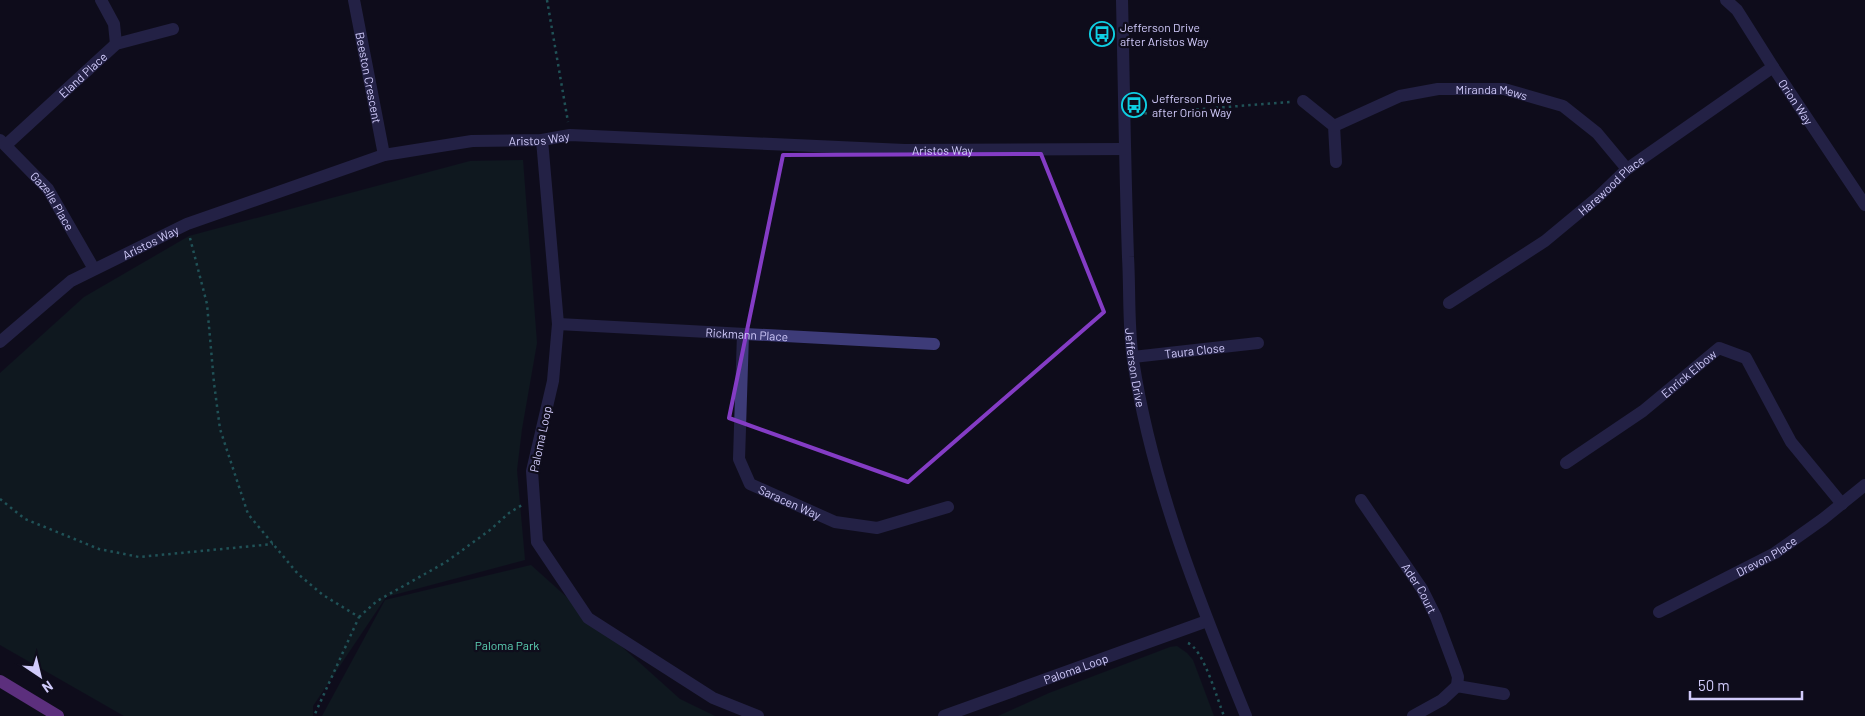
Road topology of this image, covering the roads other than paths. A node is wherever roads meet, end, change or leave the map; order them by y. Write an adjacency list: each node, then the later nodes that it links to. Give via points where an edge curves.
1 (101, 0): 6 (street, via 114,24)
2 (354, 0): 13 (street, Beeston Crescent)
3 (1122, 0): 12 (street, Jefferson Drive)
4 (1726, 0): 7 (street, Orion Way, via 1737,10)
5 (173, 29): 6 (street, Eland Place)
6 (116, 44): 11 (street, Eland Place)
7 (1773, 67): 15 (street, Harewood Place); 16 (street, Orion Way)
8 (1304, 101): 9 (street)
9 (1334, 126): 14 (street); 15 (street, Miranda Mews, via 1400,96 1438,89 1504,89 1563,106 1597,132)
10 (542, 140): 12 (street, Aristos Way, via 570,135 904,150); 13 (street, Aristos Way, via 472,140); 19 (street, Paloma Loop)
11 (3, 143): 17 (street, Gazelle Place, via 48,189)
12 (1125, 149): 24 (street, Jefferson Drive)
13 (384, 156): 17 (street, Aristos Way, via 187,224)
14 (1336, 162)
15 (1627, 169): 18 (street, Harewood Place, via 1545,241)
16 (1865, 205)
17 (94, 269): 21 (street, Aristos Way, via 71,281)
18 (1449, 303)
19 (558, 324): 20 (street, Rickmann Place); 36 (street, Paloma Loop, via 553,381 532,471 537,542 588,618 713,698)
20 (743, 334): 23 (street, Rickmann Place); 29 (street, Saracen Way, via 739,459 750,484 835,522 877,528)
21 (0, 342)
22 (1258, 343): 24 (street, Taura Close)
23 (934, 344)
24 (1133, 357): 31 (street, Jefferson Drive, via 1158,474)
25 (1566, 463): 28 (street, Enrick Elbow, via 1643,411 1719,348 1746,358 1791,442)
26 (1865, 485): 28 (street, Drevon Place)
27 (1361, 500): 33 (street, Ader Court, via 1422,589 1455,668)
28 (1842, 504): 30 (street, Drevon Place, via 1775,553)
29 (948, 507)
30 (1659, 612)
31 (1207, 621): 37 (street, Paloma Loop); 38 (street, Jefferson Drive)
32 (0, 681): 35 (main road)
33 (1457, 686): 34 (street); 39 (street, via 1442,700)
34 (1504, 694)
35 (58, 716)
36 (758, 716)
37 (944, 716)
38 (1246, 716)
39 (1413, 716)

